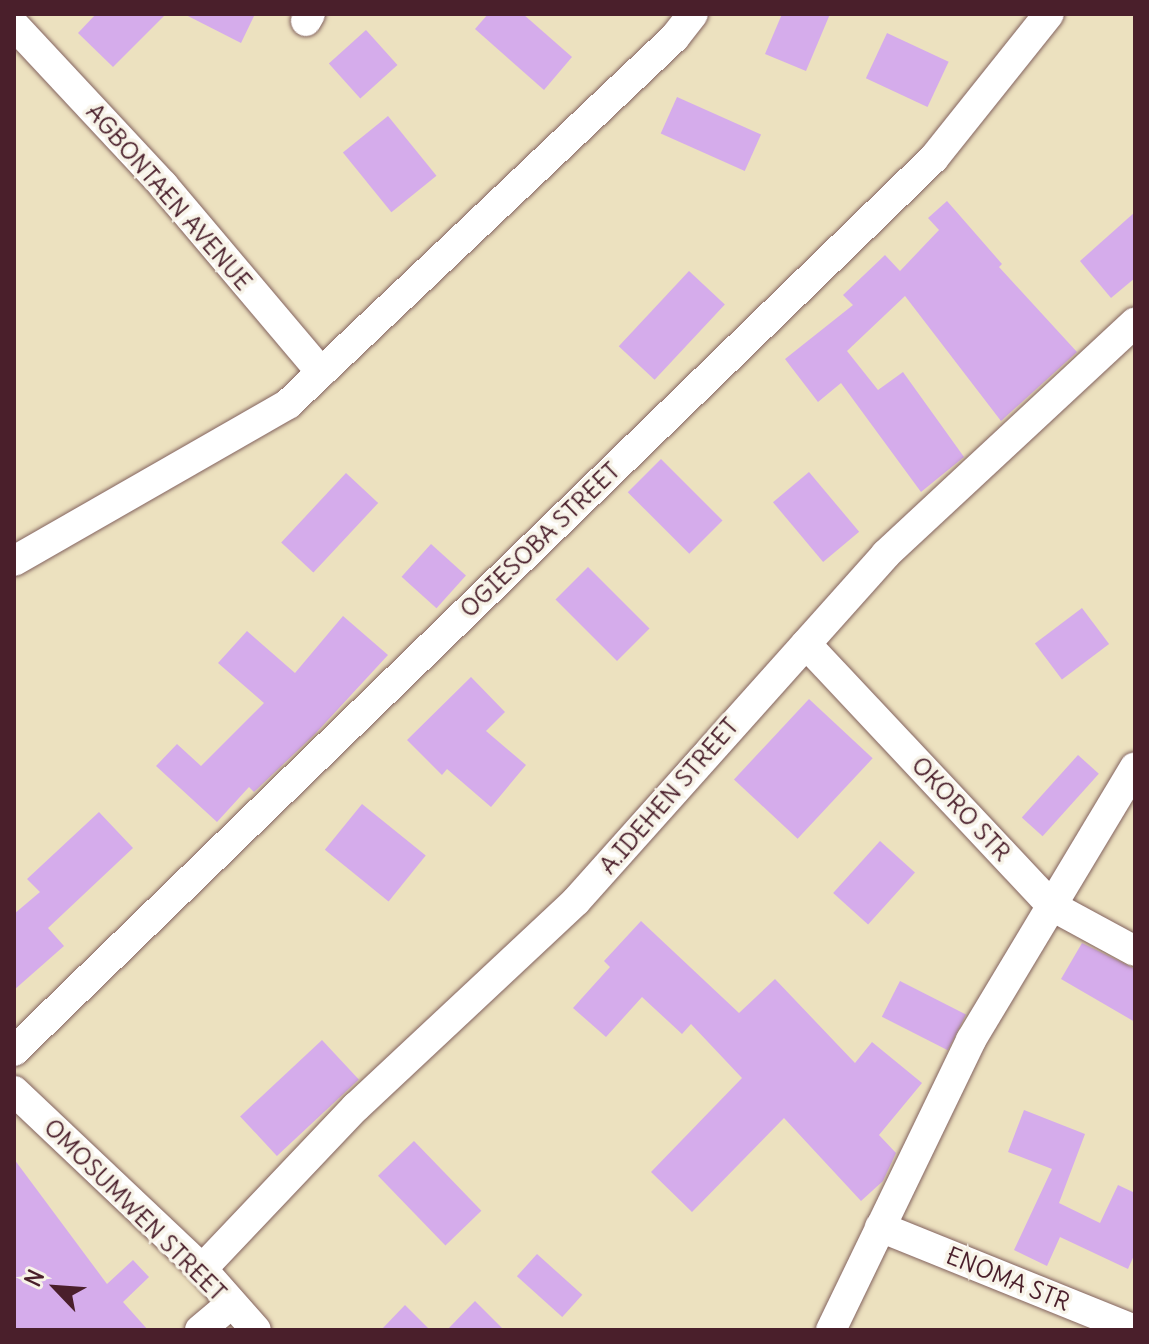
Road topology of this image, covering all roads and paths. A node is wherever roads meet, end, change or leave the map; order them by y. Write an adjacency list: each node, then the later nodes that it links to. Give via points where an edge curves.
1 (693, 14): 5 (street, via 675,37)
2 (1049, 14): 11 (street, OGIESOBA STREET, via 934,158)
3 (14, 25): 5 (street, AGBONTAEN AVENUE, via 163,185)
4 (1135, 323): 7 (street, A.IDEHEN STREET, via 886,554)
5 (321, 372): 6 (street, via 288,404)
6 (14, 561)
7 (806, 644): 9 (street, OKORO STR); 14 (street, A.IDEHEN STREET, via 576,901 356,1107)
8 (1135, 767): 9 (street)
9 (1052, 906): 10 (street, OKORO STR); 13 (street, via 971,1040)
10 (1135, 951)
11 (14, 1051)
12 (14, 1091): 14 (street, OMOSUMWEN STREET)
13 (880, 1227): 18 (street); 19 (street, ENOMA STR)
14 (202, 1269): 15 (street, OMOSUMWEN STREET)
15 (231, 1304): 16 (street); 17 (street, OMOSUMWEN STREET)
16 (200, 1330)
17 (256, 1330)
18 (831, 1330)
19 (1135, 1330)

